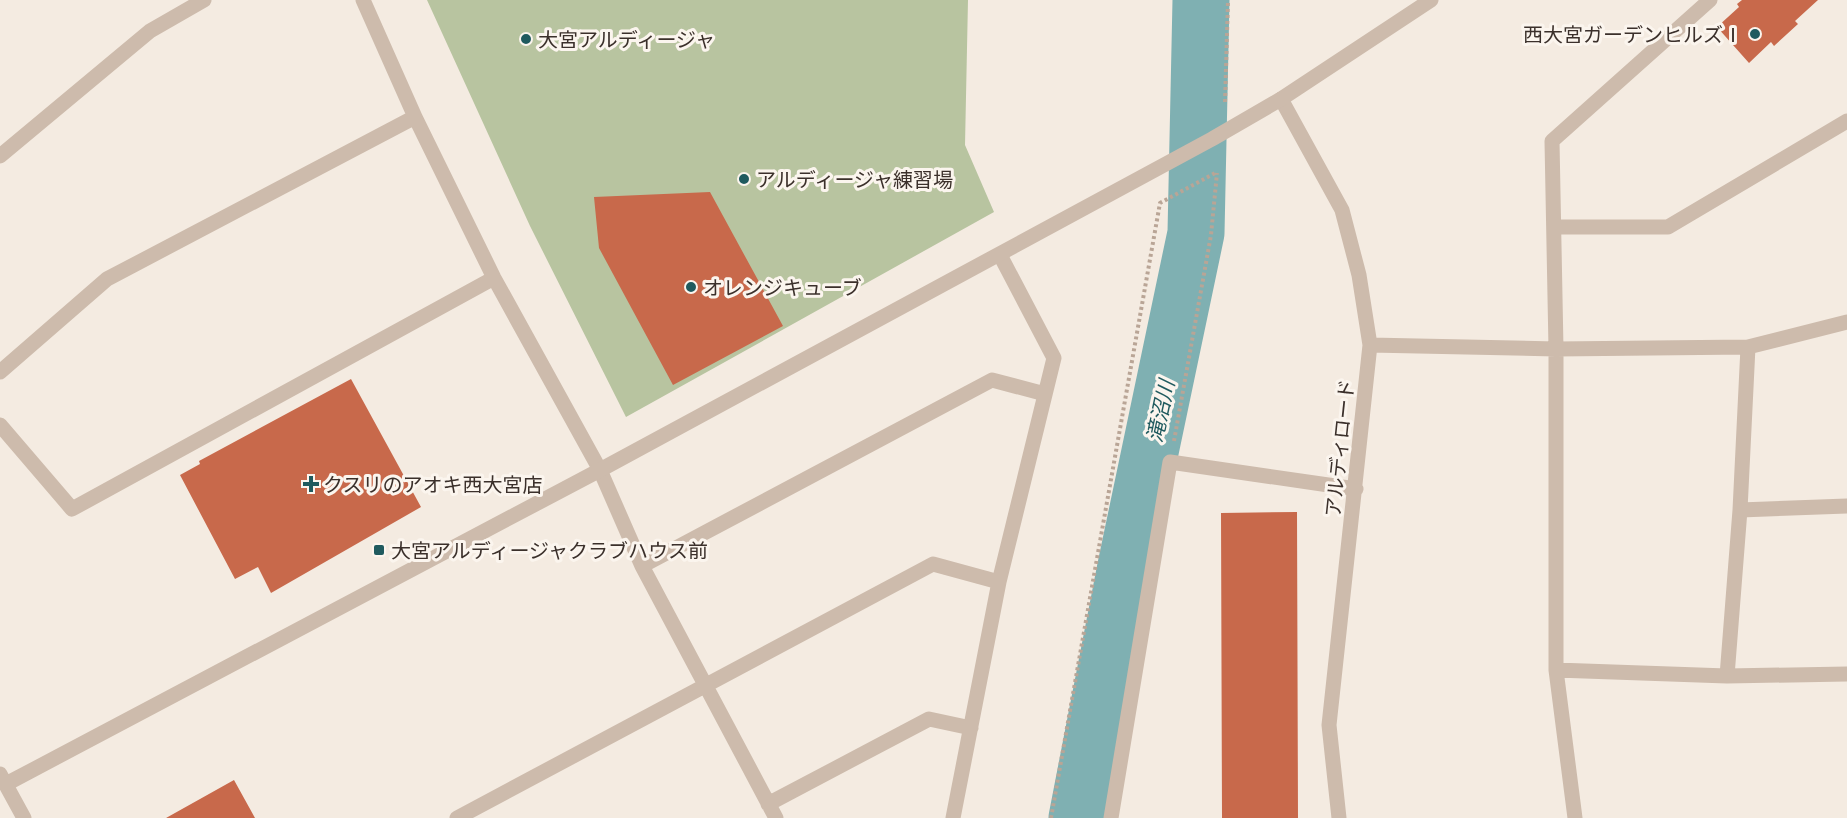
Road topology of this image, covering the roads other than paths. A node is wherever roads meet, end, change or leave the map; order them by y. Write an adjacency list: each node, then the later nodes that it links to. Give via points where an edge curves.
1 (204, 0): 8 (street, via 150,31)
2 (363, 0): 6 (street)
3 (1431, 0): 5 (street)
4 (1710, 0): 9 (street, via 1552,141)
5 (1281, 99): 10 (street); 13 (street, アルディロード, via 1342,210 1359,275)
6 (415, 117): 11 (street); 16 (street, via 107,279)
7 (1847, 121): 9 (street, via 1668,227)
8 (0, 156)
9 (1554, 226): 15 (street)
10 (1000, 255): 17 (street, via 1054,358); 19 (street)
11 (494, 278): 18 (street, via 72,510); 19 (street)
12 (1847, 322): 14 (street)
13 (1370, 345): 15 (street); 20 (street, アルディロード)
14 (1748, 347): 15 (street); 22 (street)
15 (1556, 349): 25 (street)
16 (0, 372)
17 (1045, 394): 23 (street, via 992,380); 24 (street)
18 (0, 425)
19 (600, 470): 23 (street); 30 (street)
20 (1356, 489): 35 (street, via 1170,462); 36 (street, アルディロード, via 1329,725)
21 (1847, 506): 22 (street)
22 (1740, 510): 27 (street)
23 (642, 566): 28 (street)
24 (999, 582): 28 (street, via 933,564); 29 (street)
25 (1556, 670): 27 (street); 37 (street)
26 (1847, 674): 27 (street)
27 (1727, 676)
28 (704, 684): 31 (street); 33 (street)
29 (970, 728): 31 (street, via 929,719); 34 (street)
30 (2, 782): 32 (street)
31 (772, 811)
32 (24, 818)
33 (457, 818)
34 (953, 818)
35 (1111, 818)
36 (1339, 818)
37 (1575, 818)

